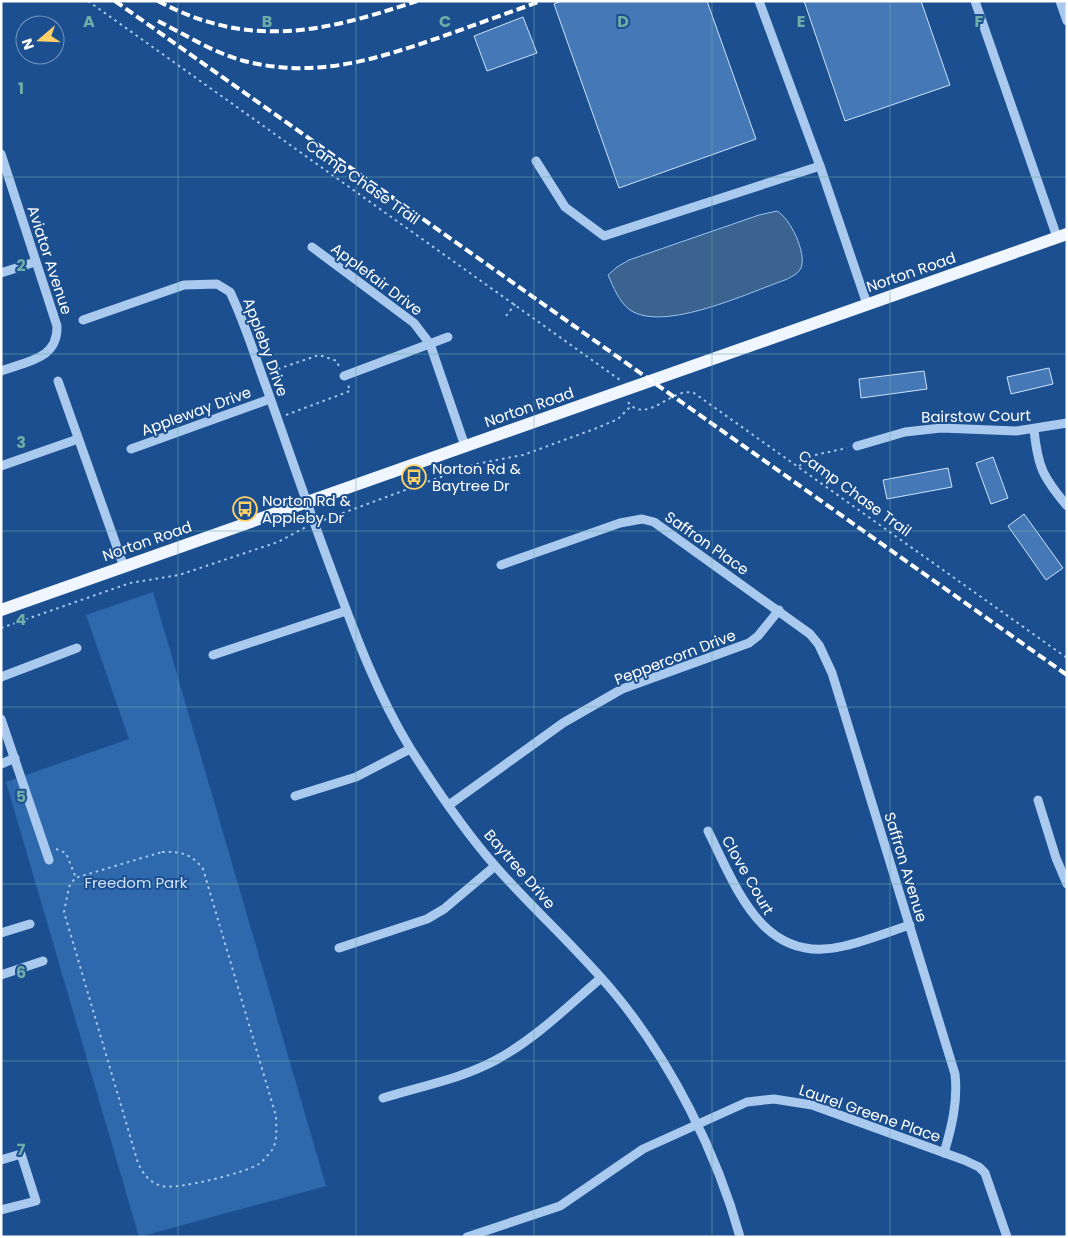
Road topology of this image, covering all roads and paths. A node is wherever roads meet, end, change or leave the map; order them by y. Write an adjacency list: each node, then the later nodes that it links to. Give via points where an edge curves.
1 (88, 1): 13 (path, Camp Chase Trail)
2 (758, 1): 8 (street)
3 (975, 1): 9 (street)
4 (1060, 1): 5 (street)
5 (1067, 21)
6 (1, 154): 11 (street, Aviator Avenue)
7 (536, 161): 8 (street, via 565,207 604,236)
8 (820, 166): 14 (street)
9 (1062, 236): 14 (main road, Norton Road)
10 (312, 247): 18 (street, Applefair Drive, via 414,323)
11 (35, 262): 12 (street); 21 (street, Aviator Avenue, via 57,326 57,339 51,351)
12 (1, 273)
13 (514, 304): 15 (path); 24 (path, Camp Chase Trail, via 616,376)
14 (868, 304): 32 (main road, Norton Road)
15 (506, 316)
16 (83, 320): 27 (street, Appleby Drive, via 184,285 217,284 230,292 234,299)
17 (448, 338): 18 (street)
18 (430, 344): 22 (street); 32 (street, Applefair Drive)
19 (337, 361): 20 (path, via 319,355)
20 (278, 369)
21 (1, 371)
22 (344, 376)
23 (58, 381): 31 (street)
24 (622, 384)
25 (350, 391): 28 (path)
26 (626, 398): 36 (path, Camp Chase Trail, via 631,406 643,410 659,405 681,391 694,393)
27 (270, 399): 28 (street, Appleby Drive); 34 (street, Appleway Drive)
28 (277, 418): 37 (street, Appleby Drive)
29 (1067, 423): 30 (street, Bairstow Court)
30 (1034, 430): 33 (street, Bairstow Court, via 941,428 905,432); 38 (street, via 1036,457 1041,471)
31 (78, 439): 35 (street); 40 (street)
32 (465, 446): 37 (main road, Norton Road)
33 (857, 446): 36 (path, via 815,456)
34 (131, 449)
35 (1, 466)
36 (799, 466): 46 (path, Camp Chase Trail)
37 (306, 502): 40 (main road, Norton Road); 43 (street, Baytree Drive)
38 (1067, 506)
39 (501, 565): 42 (street, Saffron Place, via 620,523 642,519 659,525)
40 (124, 567): 41 (main road, Norton Road)
41 (1, 610)
42 (779, 610): 54 (street, Peppercorn Drive, via 749,643 622,689 563,723); 62 (street, Saffron Avenue, via 810,634 826,658)
43 (346, 611): 45 (street); 49 (street, Baytree Drive, via 373,678)
44 (77, 648): 47 (street)
45 (213, 655)
46 (1067, 658)
47 (1, 677)
48 (1, 719): 50 (street)
49 (410, 748): 52 (street, via 356,777); 54 (street, Baytree Drive)
50 (15, 758): 51 (street); 56 (street)
51 (1, 764)
52 (295, 796)
53 (1038, 800): 60 (street)
54 (449, 805): 58 (street, Baytree Drive)
55 (708, 831): 62 (street, Clove Court, via 752,916 781,940 801,947 830,948)
56 (45, 845): 57 (street); 59 (path, via 66,853)
57 (49, 860)
58 (495, 866): 64 (street, via 432,916); 67 (street, Baytree Drive)
59 (76, 878): 59 (path, via 162,852 187,854 203,868 276,1116 274,1148 260,1164 174,1188 155,1184 141,1170 66,924 65,902 69,887)
60 (1067, 884)
61 (30, 924): 63 (street)
62 (910, 925): 70 (street, Saffron Avenue, via 955,1074 957,1091 952,1127)
63 (1, 933)
64 (339, 948)
65 (43, 961): 66 (street)
66 (1, 975)
67 (601, 978): 68 (street, via 524,1043 495,1061 464,1074); 69 (street, Baytree Drive, via 632,1016 667,1070)
68 (383, 1098)
69 (696, 1124): 70 (street, Laurel Greene Place, via 747,1102 792,1100); 73 (street, Laurel Greene Place, via 643,1149 560,1206); 74 (street, Baytree Drive)
70 (944, 1152): 75 (street, Laurel Greene Place, via 979,1167 985,1173)
71 (1, 1160): 72 (street, via 21,1154 36,1201)
72 (1, 1210)
73 (467, 1237)
74 (740, 1237)
75 (1007, 1237)

